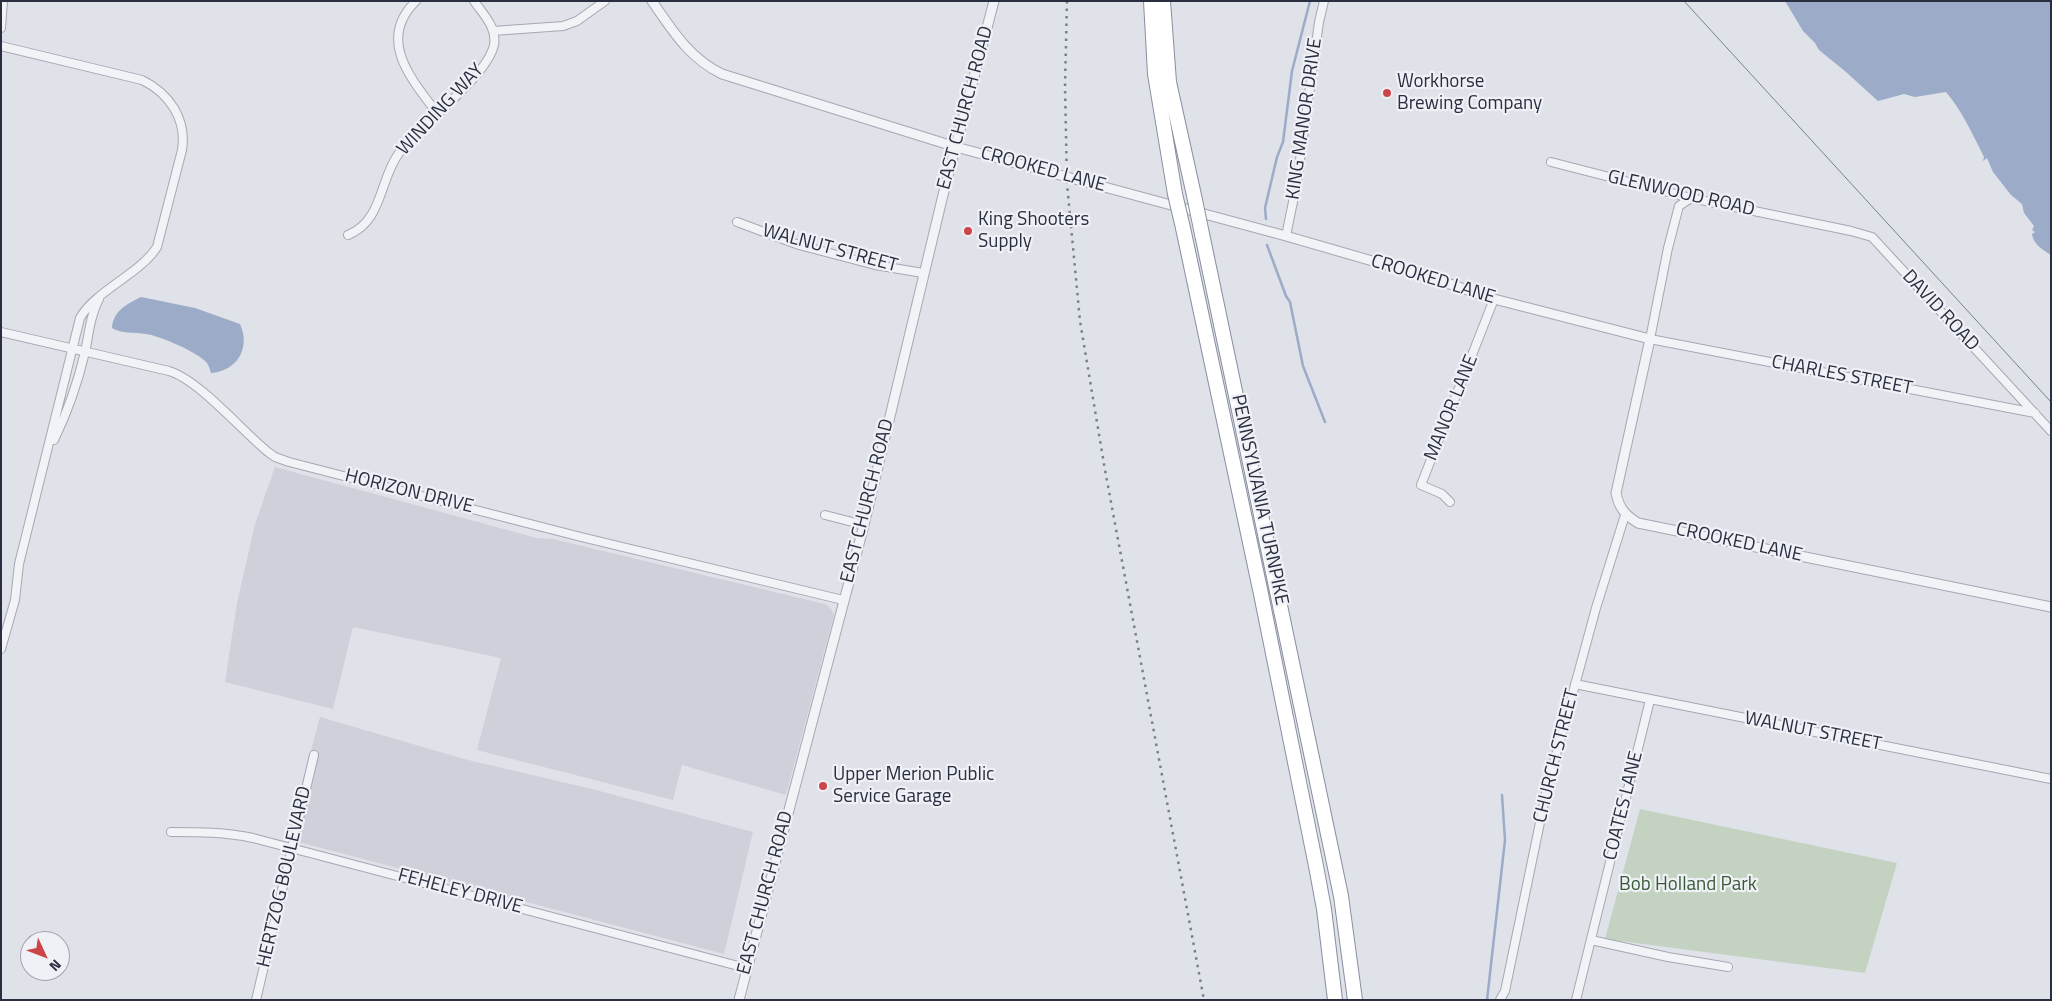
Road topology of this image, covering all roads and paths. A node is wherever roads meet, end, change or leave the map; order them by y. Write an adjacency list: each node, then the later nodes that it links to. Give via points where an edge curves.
1 (2, 1): 10 (street)
2 (416, 1): 13 (street, via 402,22 399,50 408,74)
3 (474, 1): 11 (street)
4 (605, 1): 11 (street, via 577,21 563,26)
5 (652, 1): 14 (street, CROOKED LANE, via 686,49 716,71)
6 (994, 1): 14 (street, EAST CHURCH ROAD)
7 (1151, 1): 49 (highway, PENNSYLVANIA TURNPIKE, bridge, via 1157,90 1175,194 1316,866)
8 (1164, 1): 50 (highway, PENNSYLVANIA TURNPIKE, bridge, via 1169,82 1340,896)
9 (1324, 1): 20 (street, KING MANOR DRIVE)
10 (1, 28)
11 (493, 31): 13 (street, WINDING WAY, via 494,46 484,66)
12 (1, 46): 22 (street, via 142,80 167,96 178,115 182,150 158,243 147,258)
13 (438, 113): 19 (street, WINDING WAY, via 397,156 371,218)
14 (956, 147): 20 (street, CROOKED LANE); 21 (street, EAST CHURCH ROAD)
15 (1551, 162): 16 (street, GLENWOOD ROAD)
16 (1691, 198): 18 (street, GLENWOOD ROAD); 25 (street, via 1679,206)
17 (737, 222): 21 (street, WALNUT STREET, via 799,245)
18 (1811, 223): 28 (street, DAVID ROAD, via 1872,237)
19 (348, 235)
20 (1286, 236): 23 (street, CROOKED LANE)
21 (923, 274): 34 (street, EAST CHURCH ROAD)
22 (100, 298): 26 (street, via 80,318); 27 (street, via 92,314)
23 (1494, 299): 25 (street, CROOKED LANE); 31 (street, MANOR LANE, via 1421,485 1442,494)
24 (1, 332): 26 (street, HORIZON DRIVE)
25 (1650, 339): 28 (street, CHARLES STREET); 33 (street, via 1616,493)
26 (72, 350): 27 (street, HORIZON DRIVE); 30 (street)
27 (85, 353): 30 (street, via 68,412); 35 (street, HORIZON DRIVE, via 181,376 268,452 289,462 581,538)
28 (2035, 414): 29 (street, DAVID ROAD)
29 (2051, 431)
30 (48, 451): 37 (street, via 19,564 16,600)
31 (1450, 502)
32 (825, 515): 34 (street)
33 (1625, 515): 36 (street, CROOKED LANE, via 1654,527); 38 (street, CHURCH STREET)
34 (864, 525): 35 (street, EAST CHURCH ROAD)
35 (843, 600): 46 (street, EAST CHURCH ROAD)
36 (2051, 607)
37 (1, 649)
38 (1575, 684): 39 (street, WALNUT STREET); 51 (street, CHURCH STREET, via 1548,784)
39 (1650, 700): 41 (street, WALNUT STREET); 44 (street, COATES LANE)
40 (314, 755): 43 (street, HERTZOG BOULEVARD)
41 (2051, 779)
42 (171, 832): 43 (street, FEHELEY DRIVE, via 232,834)
43 (293, 848): 46 (street, FEHELEY DRIVE); 47 (street, HERTZOG BOULEVARD)
44 (1591, 940): 45 (street); 52 (street, COATES LANE)
45 (1728, 967)
46 (746, 968): 48 (street, EAST CHURCH ROAD)
47 (256, 1000)
48 (739, 1000)
49 (1336, 1000)
50 (1355, 1000)
51 (1500, 1000)
52 (1576, 1000)

